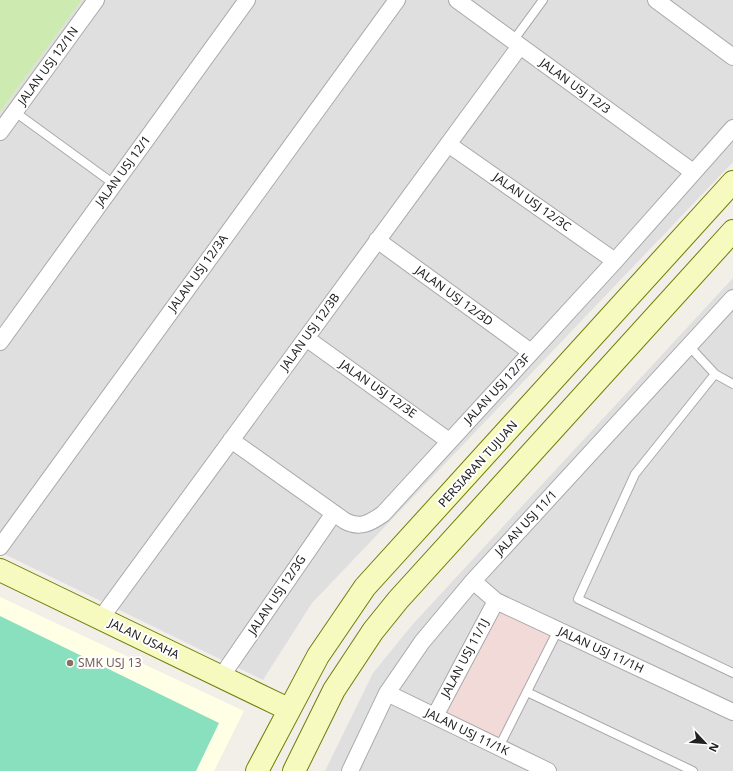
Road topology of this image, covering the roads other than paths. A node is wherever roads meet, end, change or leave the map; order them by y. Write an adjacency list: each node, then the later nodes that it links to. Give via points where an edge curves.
1 (96, 0): 9 (street, JALAN USJ 12/1N)
2 (247, 0): 15 (street, JALAN USJ 12/1)
3 (397, 0): 29 (street, JALAN USJ 12/3A)
4 (457, 0): 7 (street, JALAN USJ 12/3)
5 (543, 0): 7 (lane)
6 (656, 0): 8 (street)
7 (516, 43): 12 (street, JALAN USJ 12/3B); 13 (street, JALAN USJ 12/3)
8 (733, 57)
9 (15, 112): 11 (street, JALAN USJ 12/1N); 15 (lane)
10 (733, 128): 13 (street, JALAN USJ 12/3F)
11 (0, 132)
12 (448, 144): 17 (street, JALAN USJ 12/3B); 18 (street, JALAN USJ 12/3C)
13 (693, 172): 18 (street, JALAN USJ 12/3F)
14 (733, 182): 39 (main road, PERSIARAN TUJUAN, via 365,587 318,656)
15 (114, 184): 21 (street, JALAN USJ 12/1)
16 (733, 230): 44 (main road, via 398,600 373,631 334,690)
17 (377, 240): 20 (street, JALAN USJ 12/3B); 23 (street, JALAN USJ 12/3D)
18 (615, 261): 23 (street, JALAN USJ 12/3F)
19 (733, 298): 22 (street, JALAN USJ 11/1)
20 (306, 338): 26 (street, JALAN USJ 12/3B); 27 (street, JALAN USJ 12/3E)
21 (0, 342)
22 (689, 346): 24 (lane); 31 (street, JALAN USJ 11/1)
23 (531, 352): 27 (street, JALAN USJ 12/3F)
24 (715, 374): 25 (lane); 35 (lane, via 635,474 578,599)
25 (733, 384)
26 (231, 440): 28 (street, JALAN USJ 12/3F); 33 (street, JALAN USJ 12/3B)
27 (450, 441): 28 (street, JALAN USJ 12/3F, via 383,514 373,521 362,526 353,525)
28 (334, 513): 36 (street, JALAN USJ 12/3G)
29 (0, 547)
30 (0, 570): 33 (main road, JALAN USAHA)
31 (473, 581): 32 (street, JALAN USJ 11/1H); 38 (street, JALAN USJ 11/1, via 422,642)
32 (496, 601): 34 (street, JALAN USJ 11/1H); 41 (street, JALAN USJ 11/1J)
33 (101, 618): 36 (main road, JALAN USAHA)
34 (558, 630): 37 (lane); 40 (street, JALAN USJ 11/1H)
35 (733, 673)
36 (221, 677): 39 (main road, JALAN USAHA)
37 (527, 692): 42 (lane); 47 (lane)
38 (387, 693): 41 (street, JALAN USJ 11/1K); 45 (street, JALAN USJ 11/1)
39 (288, 709): 43 (main road, PERSIARAN TUJUAN)
40 (733, 712)
41 (434, 716): 42 (street, JALAN USJ 11/1K)
42 (499, 747): 46 (street, JALAN USJ 11/1K)
43 (257, 771)
44 (294, 771)
45 (350, 771)
46 (548, 771)
47 (693, 771)

